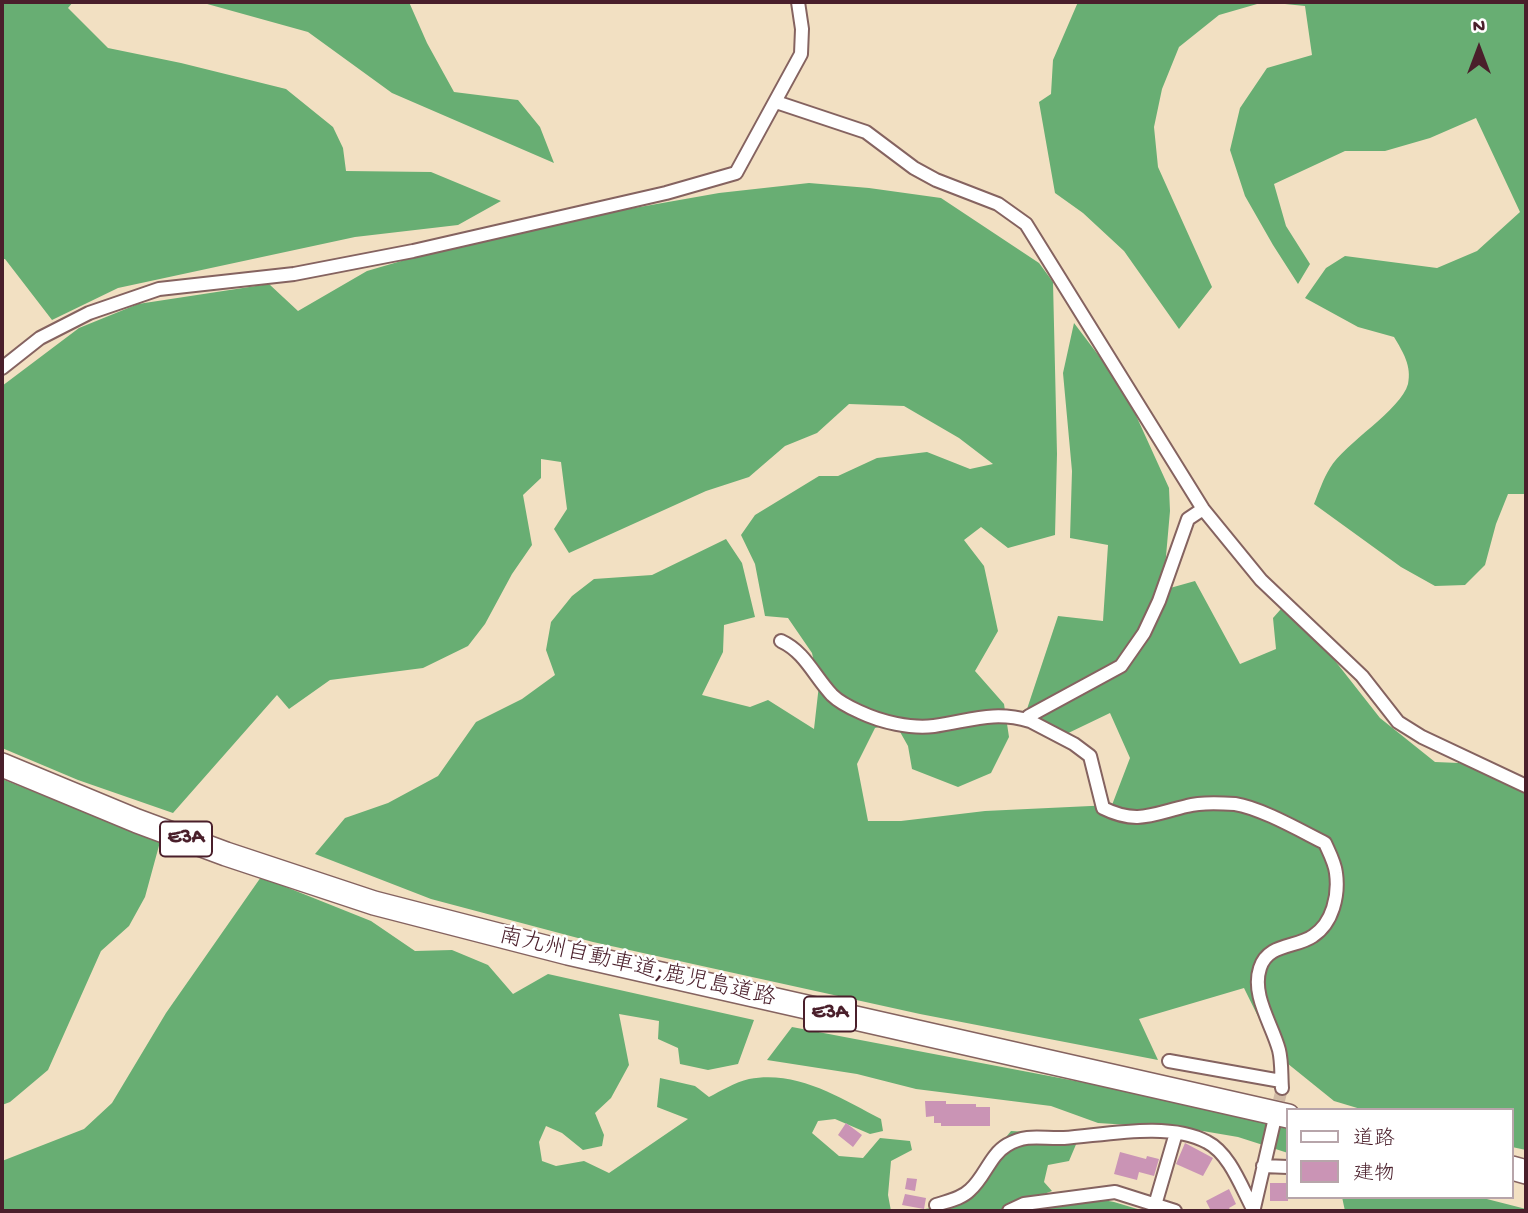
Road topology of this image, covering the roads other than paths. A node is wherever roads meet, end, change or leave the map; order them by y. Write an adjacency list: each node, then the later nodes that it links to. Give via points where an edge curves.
1 (798, 2): 2 (street, via 801,54)
2 (776, 102): 3 (street, via 736,173 413,251 294,274 159,289 89,313 40,338); 4 (street, via 866,132 914,168 998,204 1026,225)
3 (2, 368)
4 (1203, 509): 6 (street, via 1188,519 1159,601 1121,666 1029,716); 8 (street, via 1261,580 1362,676 1398,722)
5 (780, 641): 6 (street, via 794,648 834,697 861,713 911,726 985,715)
6 (1030, 721): 9 (street, via 1090,757 1103,808 1117,815 1150,817 1190,805 1237,804 1325,843 1336,873 1336,902 1327,924 1312,937 1279,947 1260,967 1257,986 1279,1052 1282,1085)
7 (2, 765): 10 (highway, 南九州自動車道;鹿児島道路 / E3A, via 201,845 374,903 595,960)
8 (1526, 786)
9 (1169, 1061)
10 (1281, 1119): 12 (street)
11 (1176, 1133): 14 (street, via 1135,1130 1061,1138 1027,1136 998,1151 971,1190); 15 (street); 16 (street, via 1208,1142 1222,1155)
12 (1263, 1166): 13 (street); 16 (street)
13 (1286, 1167)
14 (936, 1205)
15 (1155, 1205): 17 (street, via 1115,1192 1024,1204); 18 (street)
16 (1254, 1209)
17 (1009, 1211)
18 (1175, 1211)

